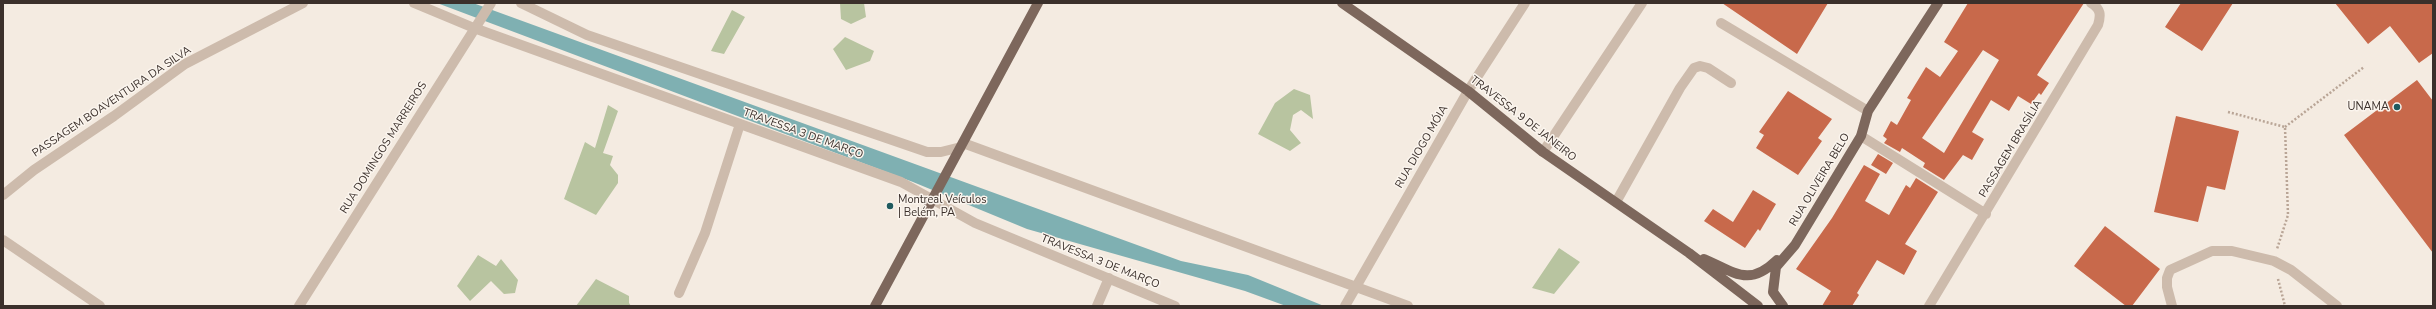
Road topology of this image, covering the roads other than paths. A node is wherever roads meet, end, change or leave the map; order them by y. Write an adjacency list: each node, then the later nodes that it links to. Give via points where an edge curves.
1 (303, 3): 20 (street, PASSAGEM BOAVENTURA DA SILVA, via 185,64 34,170)
2 (414, 3): 12 (street, TRAVESSA 3 DE MARÇO)
3 (491, 3): 12 (street, RUA DOMINGOS MARREIROS)
4 (521, 3): 18 (street, TRAVESSA 3 DE MARÇO, via 587,35 928,152 941,152)
5 (1038, 3): 18 (main road)
6 (1342, 3): 14 (main road, TRAVESSA 9 DE JANEIRO)
7 (1524, 3): 14 (street, RUA DIOGO MÓIA)
8 (1642, 3): 19 (street)
9 (1938, 3): 15 (main road, RUA OLIVEIRA BELO)
10 (2091, 3): 23 (street, PASSAGEM BRASÍLIA, via 2100,11 2098,25)
11 (1721, 23): 15 (street)
12 (474, 27): 16 (street, TRAVESSA 3 DE MARÇO); 31 (street, RUA DOMINGOS MARREIROS)
13 (1731, 83): 22 (street, via 1708,68 1694,68 1680,88)
14 (1468, 91): 19 (main road, TRAVESSA 9 DE JANEIRO); 28 (street, RUA DIOGO MÓIA)
15 (1868, 111): 17 (main road, RUA OLIVEIRA BELO)
16 (740, 124): 21 (street, TRAVESSA 3 DE MARÇO, via 901,182); 29 (street, via 705,233)
17 (1861, 136): 23 (street); 25 (main road, RUA OLIVEIRA BELO)
18 (962, 146): 21 (main road); 28 (street)
19 (1543, 152): 22 (main road, TRAVESSA 9 DE JANEIRO)
20 (3, 195)
21 (934, 198): 27 (street, TRAVESSA 3 DE MARÇO, via 975,223); 32 (main road)
22 (1616, 202): 26 (main road, TRAVESSA 9 DE JANEIRO)
23 (1986, 214): 39 (street, PASSAGEM BRASÍLIA)
24 (3, 240): 30 (street)
25 (1795, 245): 26 (main road, RUA OLIVEIRA BELO, via 1767,270 1758,275 1747,276); 38 (main road, RUA OLIVEIRA BELO, via 1781,258 1776,267 1773,292)
26 (1690, 253): 37 (main road)
27 (1110, 278): 33 (street); 34 (street, TRAVESSA 3 DE MARÇO)
28 (1353, 290): 35 (street, RUA DIOGO MÓIA); 36 (street)
29 (679, 294)
30 (100, 306)
31 (299, 306)
32 (875, 306)
33 (1097, 306)
34 (1175, 306)
35 (1345, 306)
36 (1408, 306)
37 (1758, 306)
38 (1783, 306)
39 (1929, 306)
40 (2172, 306): 41 (street, via 2167,278 2170,270 2212,251 2232,251 2274,261 2291,270)
41 (2337, 306)

